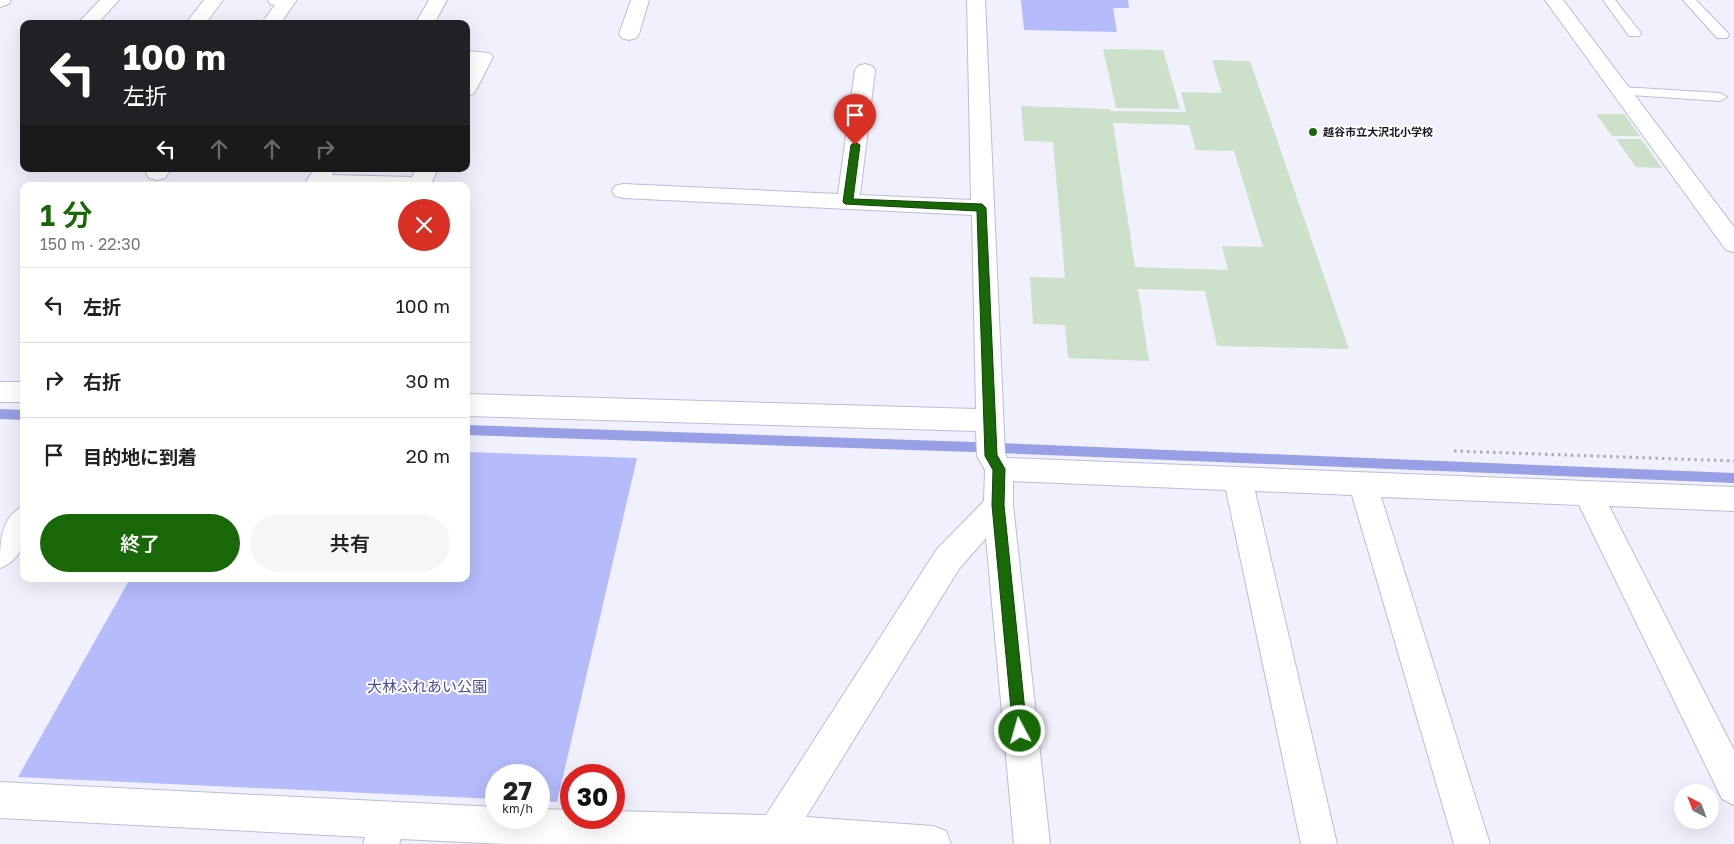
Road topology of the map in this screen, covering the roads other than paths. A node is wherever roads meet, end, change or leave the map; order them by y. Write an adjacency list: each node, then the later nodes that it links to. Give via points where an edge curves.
1 (110, 0): 10 (street)
2 (214, 0): 11 (street)
3 (277, 0): 12 (street, via 287,1)
4 (438, 0): 13 (street)
5 (640, 0): 15 (street)
6 (976, 0): 24 (street)
7 (1554, 0): 20 (street)
8 (1609, 0): 14 (lane)
9 (1689, 0): 16 (lane)
10 (90, 20)
11 (198, 20)
12 (273, 20)
13 (426, 20)
14 (1634, 33)
15 (629, 34)
16 (1722, 35)
17 (470, 58): 19 (street, via 483,58)
18 (865, 70): 23 (street)
19 (470, 82)
20 (1621, 91): 21 (lane); 25 (street)
21 (1720, 97)
22 (623, 191): 23 (street)
23 (848, 202): 24 (street)
24 (982, 208): 29 (street)
25 (1730, 233)
26 (0, 392): 27 (street)
27 (20, 392)
28 (470, 405): 29 (street)
29 (991, 420): 30 (street, via 991,456)
30 (999, 469): 31 (street); 35 (street)
31 (1238, 479): 32 (street); 44 (street)
32 (1363, 484): 33 (street); 45 (street)
33 (1588, 494): 34 (street); 38 (street)
34 (1734, 499)
35 (998, 505): 41 (street, via 948,559); 43 (street)
36 (20, 525): 37 (street)
37 (0, 555)
38 (1734, 787)
39 (0, 800): 40 (street)
40 (385, 832): 41 (street, via 527,827)
41 (762, 837): 42 (street)
42 (932, 844)
43 (1032, 844)
44 (1319, 844)
45 (1472, 844)

